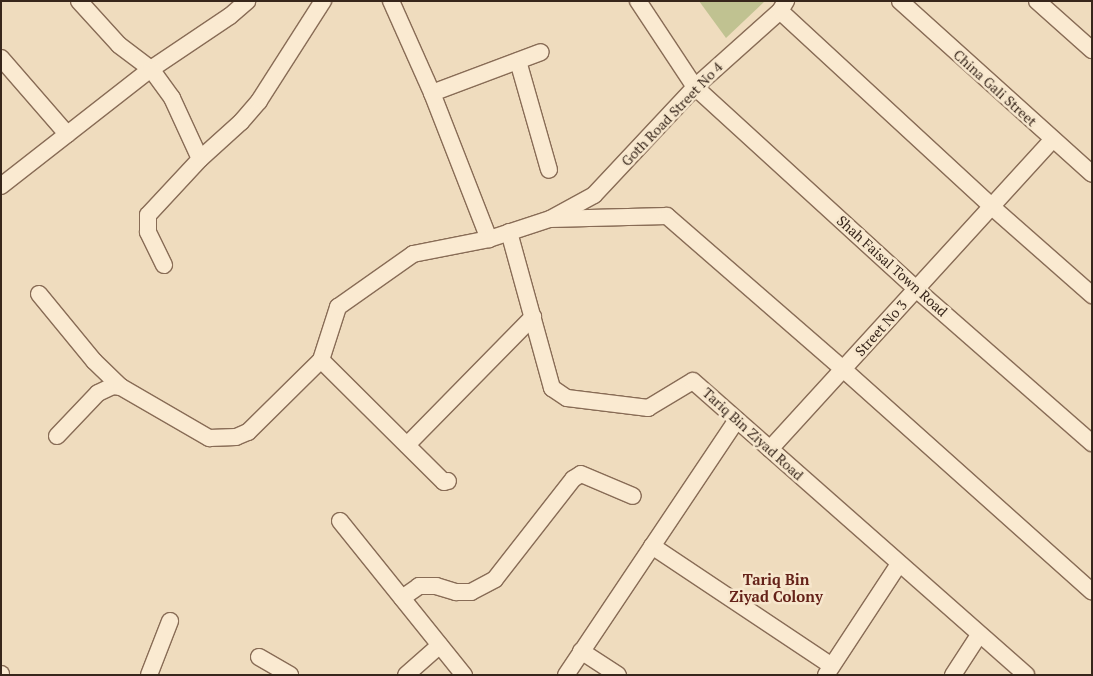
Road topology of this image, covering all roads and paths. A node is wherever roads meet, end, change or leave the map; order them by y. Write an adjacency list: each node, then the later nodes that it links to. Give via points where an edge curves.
1 (79, 1): 13 (street, via 118,45)
2 (247, 1): 13 (street)
3 (323, 1): 18 (street, via 259,101)
4 (391, 1): 15 (street)
5 (638, 1): 14 (street, Shah Faisal Town Road)
6 (900, 1): 17 (street, China Gali Street)
7 (1037, 1): 9 (street)
8 (783, 6): 14 (street, Goth Road Street No 4); 22 (street)
9 (1092, 50)
10 (541, 52): 12 (street)
11 (1, 58): 16 (street)
12 (518, 61): 15 (street); 19 (street)
13 (151, 69): 16 (street); 18 (street, via 172,98)
14 (695, 87): 23 (street, Goth Road Street No 4, via 594,195); 27 (street, Shah Faisal Town Road)
15 (432, 93): 25 (street)
16 (68, 134): 21 (street)
17 (1052, 140): 20 (street, China Gali Street); 22 (street, Street No 3)
18 (200, 159): 26 (street, via 148,215 148,232)
19 (548, 170)
20 (1092, 174)
21 (1, 186)
22 (991, 206): 27 (street, Street No 3); 29 (street)
23 (550, 219): 24 (street); 32 (street, via 667,216)
24 (509, 232): 25 (street); 30 (street, Tariq Bin Ziyad Road)
25 (490, 239): 31 (street, via 413,254 338,307)
26 (164, 266)
27 (916, 289): 32 (street, Street No 3); 36 (street, Shah Faisal Town Road)
28 (39, 294): 33 (street, via 94,361)
29 (1092, 296)
30 (533, 317): 34 (street, Tariq Bin Ziyad Road, via 552,388 567,398 648,408 694,381); 37 (street)
31 (321, 360): 33 (street, via 248,432 236,437 210,438); 37 (street)
32 (843, 369): 38 (street, Street No 3); 44 (street)
33 (121, 387): 35 (street, via 113,386 98,393)
34 (737, 420): 38 (street, Tariq Bin Ziyad Road); 42 (street)
35 (57, 436)
36 (1092, 443)
37 (407, 445): 39 (street, via 444,482)
38 (770, 449): 43 (street, Tariq Bin Ziyad Road)
39 (448, 480)
40 (633, 496): 45 (street, via 581,474 573,479 495,579 471,592 418,586)
41 (340, 521): 45 (street)
42 (652, 546): 49 (street); 51 (street)
43 (899, 564): 47 (street, Tariq Bin Ziyad Road); 51 (street)
44 (1092, 592)
45 (402, 598): 48 (street)
46 (170, 621): 52 (street)
47 (979, 635): 58 (street); 59 (street, Tariq Bin Ziyad Road)
48 (440, 644): 54 (street); 55 (street)
49 (581, 650): 56 (street); 57 (street)
50 (260, 657): 53 (street)
51 (829, 670)
52 (150, 675)
53 (290, 675)
54 (406, 675)
55 (464, 675)
56 (566, 675)
57 (618, 675)
58 (954, 675)
59 (1026, 675)

